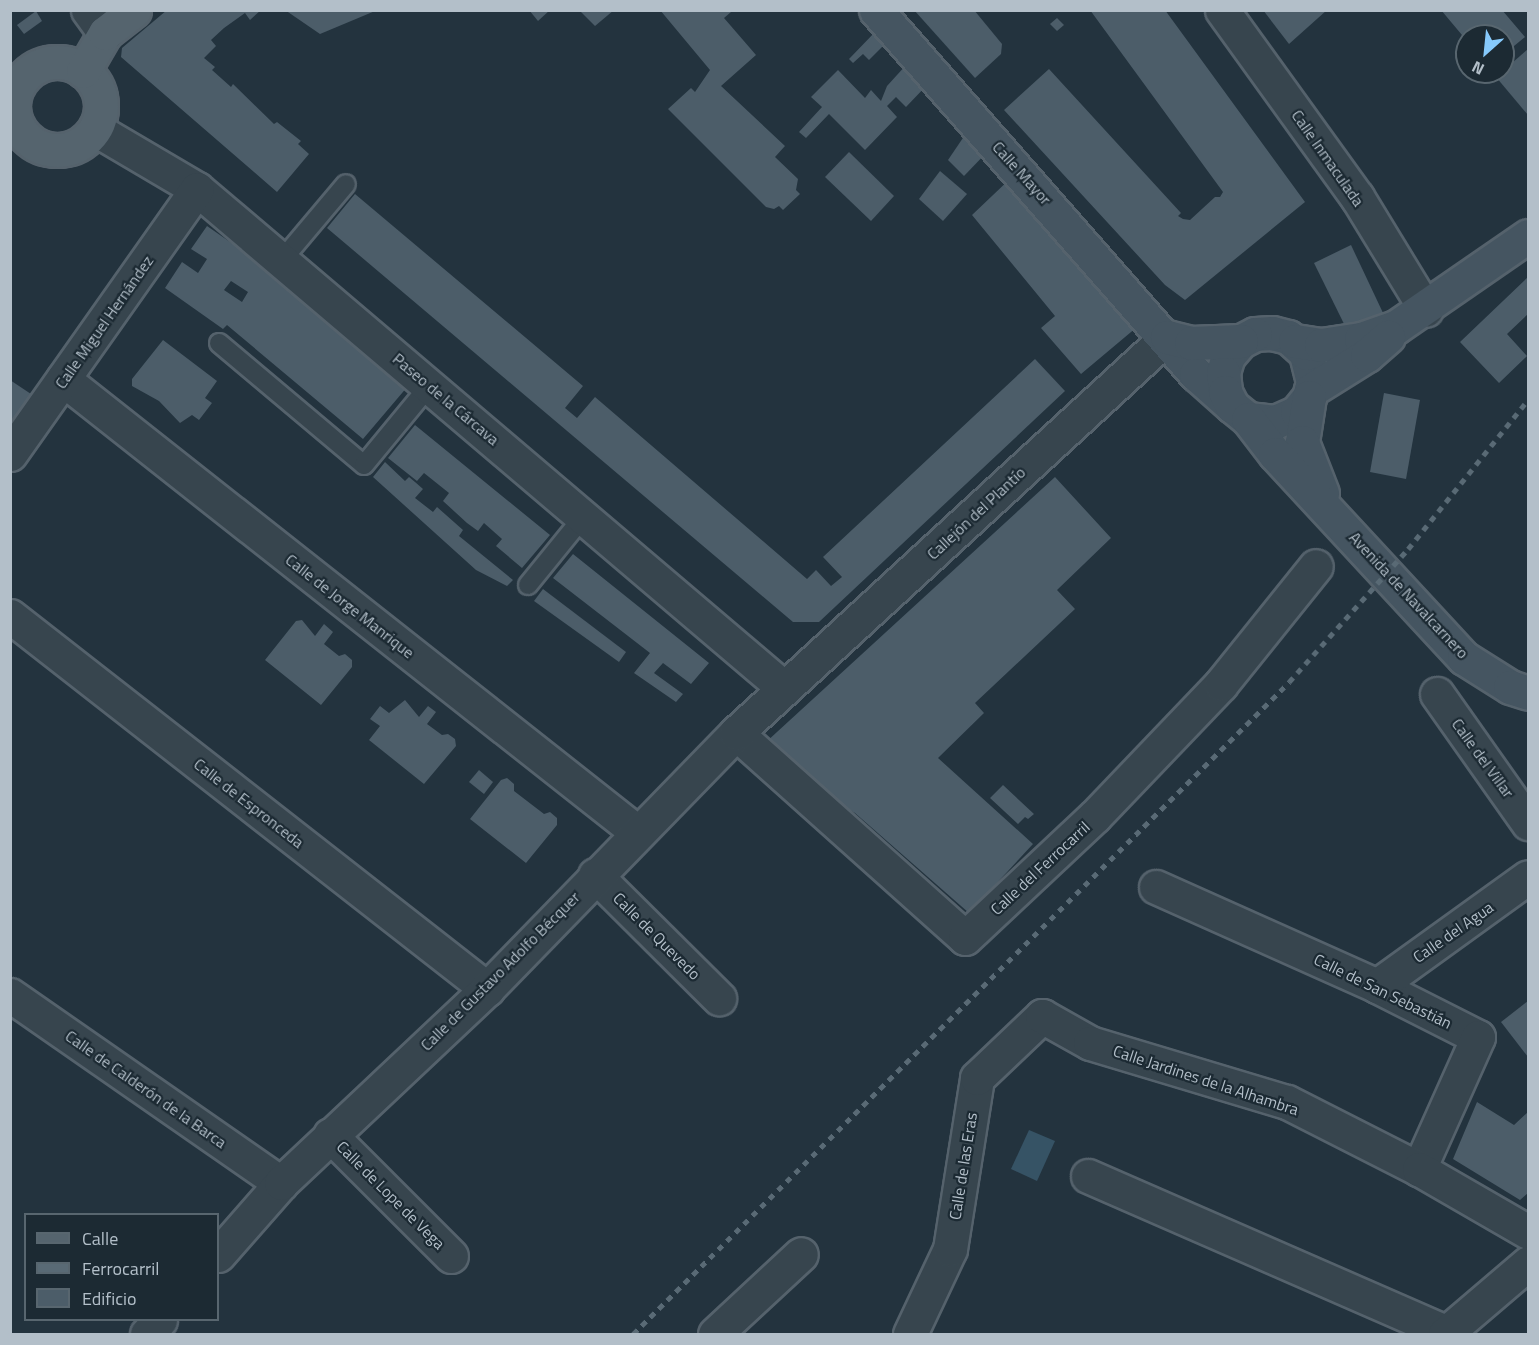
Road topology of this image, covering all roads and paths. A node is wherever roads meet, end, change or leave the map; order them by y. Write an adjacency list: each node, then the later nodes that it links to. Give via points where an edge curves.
1 (134, 10): 4 (main road)
2 (876, 10): 14 (street, Calle Mayor)
3 (1222, 10): 12 (street, Calle Inmaculada, via 1357,197)
4 (97, 22): 5 (main road)
5 (83, 70): 6 (main road, via 56,62 29,72 14,97); 7 (main road, via 100,97)
6 (14, 126): 7 (main road, via 48,149 75,147)
7 (95, 129): 9 (street, Paseo de la Cárcava)
8 (346, 184): 11 (lane)
9 (197, 189): 11 (street, Paseo de la Cárcava); 18 (street, Calle Miguel Hernández)
10 (1528, 236): 12 (street)
11 (282, 260): 19 (street, Paseo de la Cárcava)
12 (1426, 310): 13 (street)
13 (1396, 327): 16 (street, via 1361,339 1321,345); 20 (street, via 1367,355)
14 (1167, 337): 15 (street, via 1191,343); 21 (street, Calle Mayor, via 1196,374); 28 (street, Callejón del Plantío)
15 (1241, 340): 16 (street, via 1272,333); 21 (street, via 1228,356 1222,372 1225,392)
16 (1295, 341): 20 (street, via 1306,353 1313,372)
17 (219, 343): 19 (lane, via 364,465)
18 (63, 379): 22 (street, Calle Miguel Hernández); 33 (street, Calle de Jorge Manrique)
19 (430, 385): 24 (street, Paseo de la Cárcava)
20 (1310, 393): 21 (street, via 1297,412 1284,420 1264,423); 23 (street, via 1302,442)
21 (1240, 412): 23 (street, Calle Mayor, via 1275,454)
22 (10, 454)
23 (1327, 505): 29 (street, Avenida de Navalcarnero, via 1464,658 1510,687)
24 (584, 516): 26 (lane); 28 (street, Paseo de la Cárcava)
25 (1316, 566): 31 (street, Calle del Ferrocarril, via 1221,684 1095,816 965,938)
26 (528, 585)
27 (10, 616): 38 (street, Calle de Espronceda)
28 (784, 688): 31 (street, Calle de Gustavo Adolfo Bécquer)
29 (1528, 693)
30 (1437, 694): 32 (street, Calle del Villar)
31 (736, 734): 33 (street, Calle de Gustavo Adolfo Bécquer)
32 (1528, 823)
33 (638, 832): 34 (street, Calle de Gustavo Adolfo Bécquer)
34 (595, 875): 38 (street, Calle de Gustavo Adolfo Bécquer); 40 (street, Calle de Quevedo)
35 (1528, 877): 37 (street, Calle del Agua)
36 (1156, 887): 37 (street, Calle de San Sebastián)
37 (1377, 986): 43 (street, Calle de San Sebastián, via 1478,1037)
38 (487, 989): 42 (street, Calle de Gustavo Adolfo Bécquer)
39 (10, 995): 45 (street, Calle de Calderón de la Barca)
40 (719, 998)
41 (1042, 1016): 43 (street, Calle Jardines de la Alhambra, via 1090,1043 1287,1102); 55 (street, Calle de las Eras, via 977,1078 950,1249)
42 (330, 1135): 45 (street, Calle de Gustavo Adolfo Bécquer); 49 (street, Calle de Lope de Vega)
43 (1419, 1169): 46 (street, Calle Jardines de la Alhambra)
44 (1088, 1176): 53 (street)
45 (281, 1183): 47 (street, Calle de Gustavo Adolfo Bécquer)
46 (1528, 1232)
47 (219, 1254)
48 (801, 1254): 52 (street)
49 (451, 1256)
50 (1528, 1263): 53 (street)
51 (159, 1321): 54 (street)
52 (724, 1332)
53 (1448, 1334)
54 (147, 1335)
55 (910, 1335)

